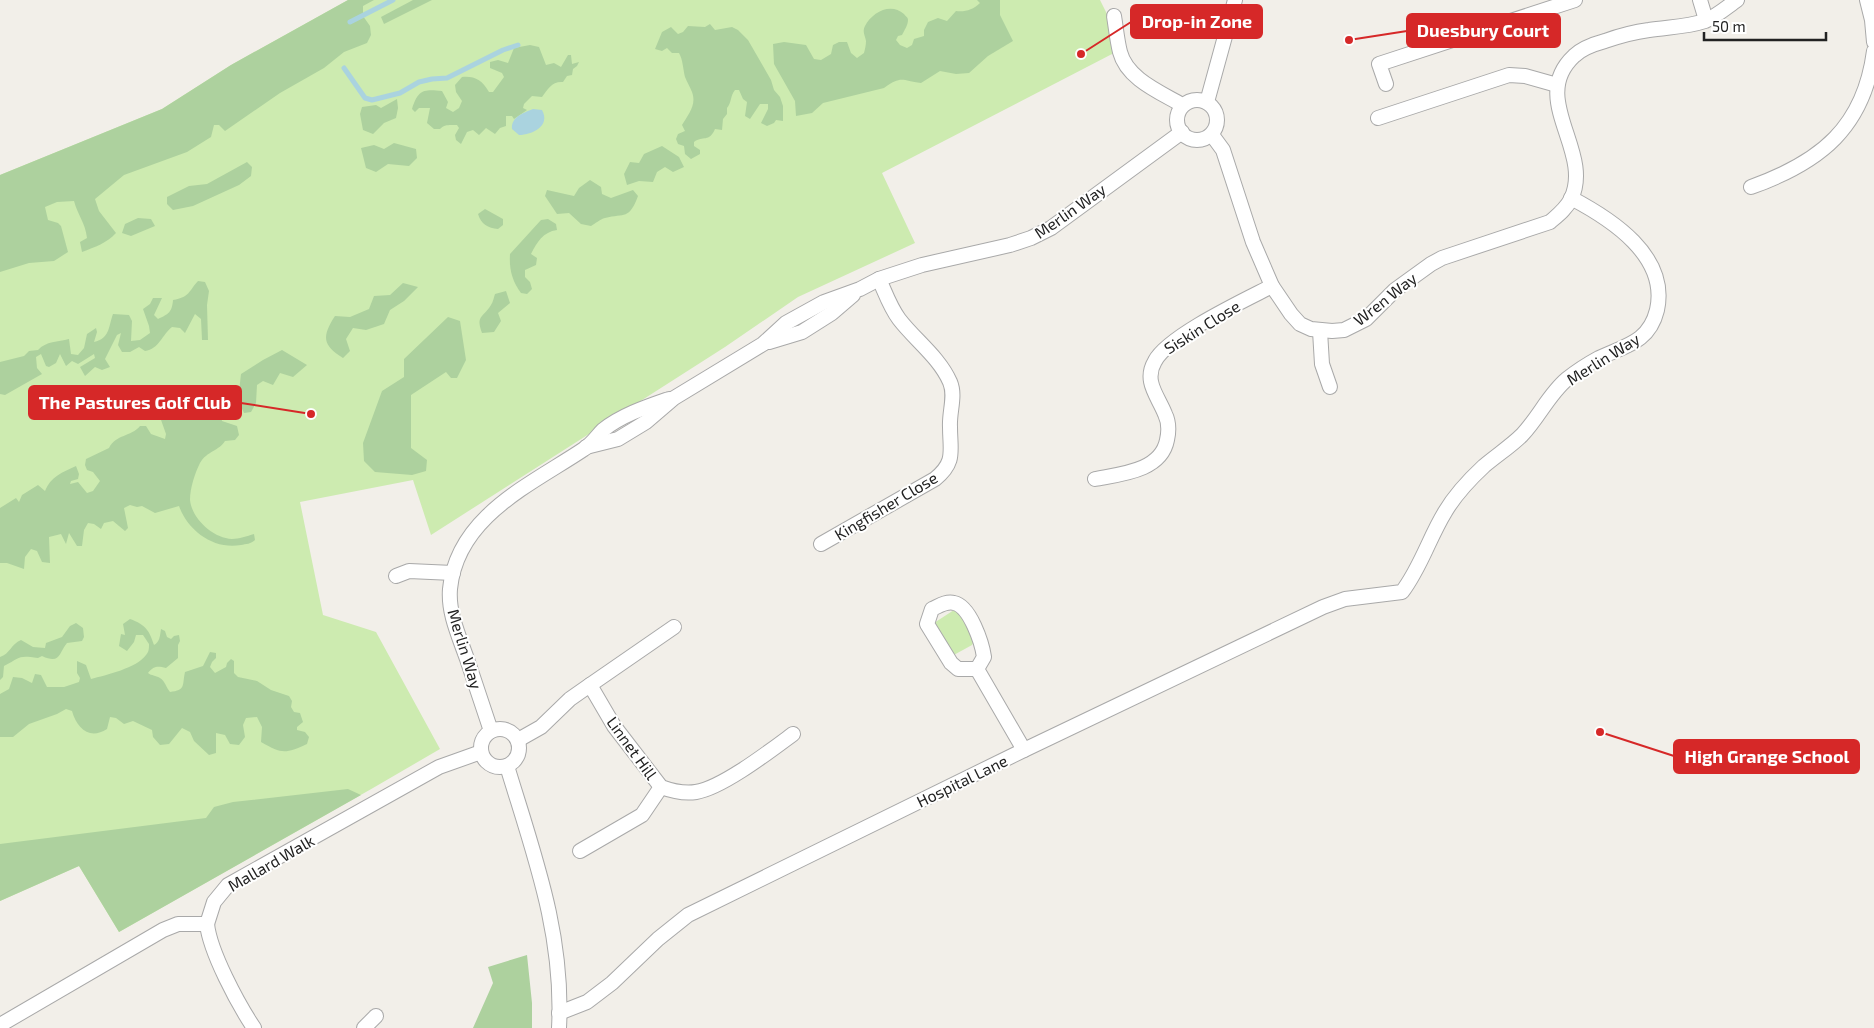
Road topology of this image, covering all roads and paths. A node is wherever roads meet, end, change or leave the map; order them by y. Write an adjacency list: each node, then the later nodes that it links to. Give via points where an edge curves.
1 (1235, 0): 12 (street)
2 (1575, 0): 10 (street, via 1379,64)
3 (1700, 0): 7 (street)
4 (1737, 0): 7 (street)
5 (1866, 0): 8 (street)
6 (1114, 16): 13 (street, via 1120,53 1126,66 1136,77)
7 (1706, 20): 11 (street, via 1620,36 1582,50 1562,70)
8 (1874, 42)
9 (1874, 51): 17 (street, via 1862,97 1842,132 1801,166)
10 (1386, 84)
11 (1557, 85): 14 (street, via 1509,75); 18 (street, via 1558,104 1575,162)
12 (1207, 102): 13 (street, via 1191,100); 16 (street, via 1217,120)
13 (1182, 105): 15 (street, via 1178,127)
14 (1378, 118)
15 (1182, 132): 16 (street, via 1194,140); 19 (street, Merlin Way, via 1032,238 922,264)
16 (1212, 135): 20 (street, Wren Way, via 1223,150)
17 (1751, 187)
18 (1571, 198): 21 (street, Wren Way, via 1550,222 1442,258 1395,290 1366,319 1344,330); 27 (street, Merlin Way, via 1619,229 1646,257 1657,279 1657,310 1652,322 1635,343 1590,363 1566,380 1523,434 1472,477 1445,512 1412,579)
19 (878, 279): 24 (street, Kingfisher Close, via 900,320 950,383 952,446 949,465 935,478); 25 (street, Merlin Way, via 824,302 786,323 763,344 674,398 639,409 604,430 586,447 541,475 486,516 468,540)
20 (1272, 286): 21 (street, Wren Way, via 1300,324); 23 (street, Siskin Close, via 1168,345 1159,354 1153,363 1151,384 1168,424 1167,443 1162,453 1144,467)
21 (1320, 331): 22 (street, via 1322,364)
22 (1330, 387)
23 (1095, 479)
24 (821, 544)
25 (453, 573): 26 (street, via 409,572); 31 (street, Merlin Way, via 451,614)
26 (396, 576)
27 (1402, 592): 34 (street, Hospital Lane, via 1345,599 1323,607)
28 (674, 627): 30 (street)
29 (977, 669): 29 (street, via 958,669 951,663 927,624 932,609 948,602 964,608 982,642 984,657); 34 (street)
30 (590, 685): 33 (street, via 541,727); 37 (street, Linnet Hill, via 614,726)
31 (491, 731): 33 (street, via 504,729); 35 (street, via 482,740)
32 (793, 734): 37 (street, Linnet Hill, via 713,787 689,793)
33 (518, 740): 36 (street, via 519,752)
34 (1024, 750): 40 (street, Hospital Lane, via 688,915 612,983 587,1002)
35 (481, 752): 36 (street, via 488,763); 39 (street, Mallard Walk, via 439,767 228,884 214,902)
36 (507, 766): 40 (street, via 547,899 556,950)
37 (661, 787): 38 (street, via 642,816)
38 (580, 851)
39 (207, 924): 42 (street, via 178,924 163,930); 43 (street, via 213,948)
40 (560, 1013): 45 (street)
41 (376, 1016): 44 (street)
42 (0, 1025)
43 (254, 1028)
44 (364, 1028)
45 (559, 1028)

